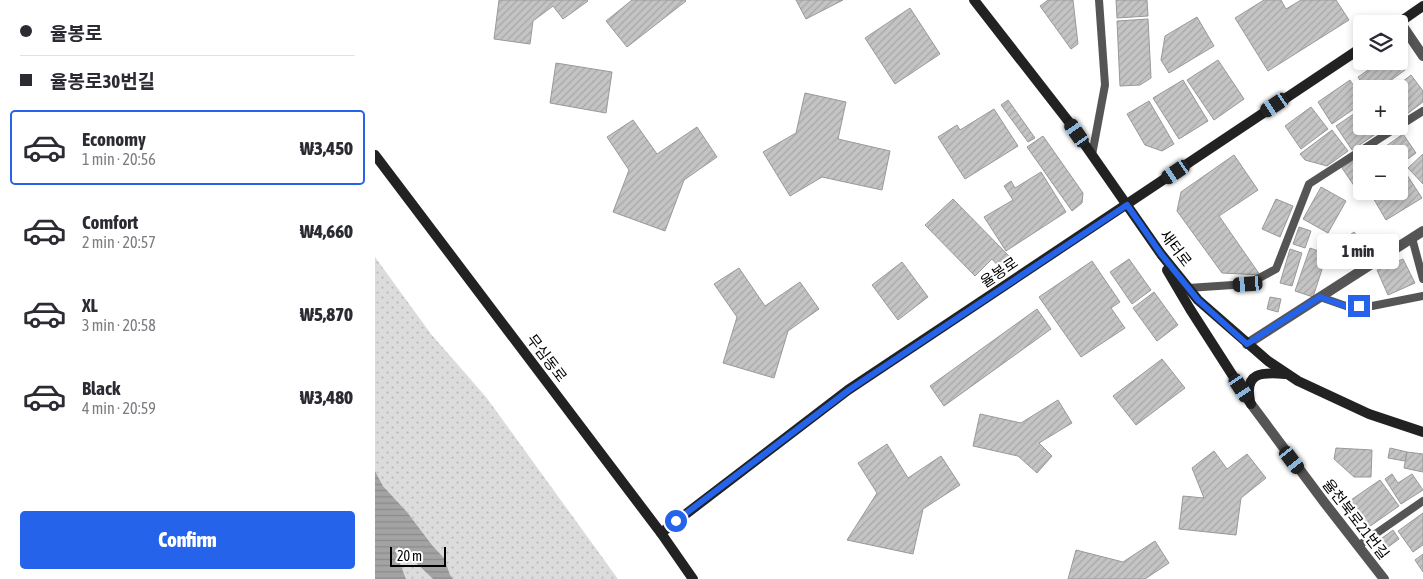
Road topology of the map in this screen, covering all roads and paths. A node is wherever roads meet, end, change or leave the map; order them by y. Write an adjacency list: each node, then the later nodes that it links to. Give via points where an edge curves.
1 (974, 0): 12 (street, 새터로)
2 (1099, 0): 12 (lane, via 1105,85)
3 (1423, 6): 4 (street)
4 (1408, 17)
5 (1408, 35): 7 (street)
6 (1353, 53): 13 (street, 율봉로)
7 (1423, 56)
8 (1423, 110): 9 (lane)
9 (1408, 120)
10 (1385, 135): 18 (lane, via 1309,184 1276,269 1248,284)
11 (375, 155): 26 (street, 무심동로)
12 (1092, 155): 13 (street, 새터로)
13 (1127, 205): 15 (street, 새터로); 26 (street, 율봉로, via 849,390)
14 (1423, 231): 16 (street)
15 (1146, 232): 18 (street, 새터로); 23 (street, via 1190,309)
16 (1412, 238): 17 (lane); 20 (street)
17 (1423, 279)
18 (1188, 288): 21 (street, 새터로)
19 (1423, 296): 20 (lane, via 1372,306 1345,306)
20 (1320, 297): 21 (street)
21 (1247, 344): 22 (street, 새터로)
22 (1288, 375): 23 (street, via 1261,373 1255,376 1248,390); 24 (street, 새터로, via 1369,414)
23 (1251, 404): 27 (street, 율천북로21번길)
24 (1423, 432)
25 (1423, 501): 27 (lane)
26 (661, 532): 28 (street, 무심동로)
27 (1358, 546): 29 (street, 율천북로21번길)
28 (693, 579)
29 (1384, 579)

